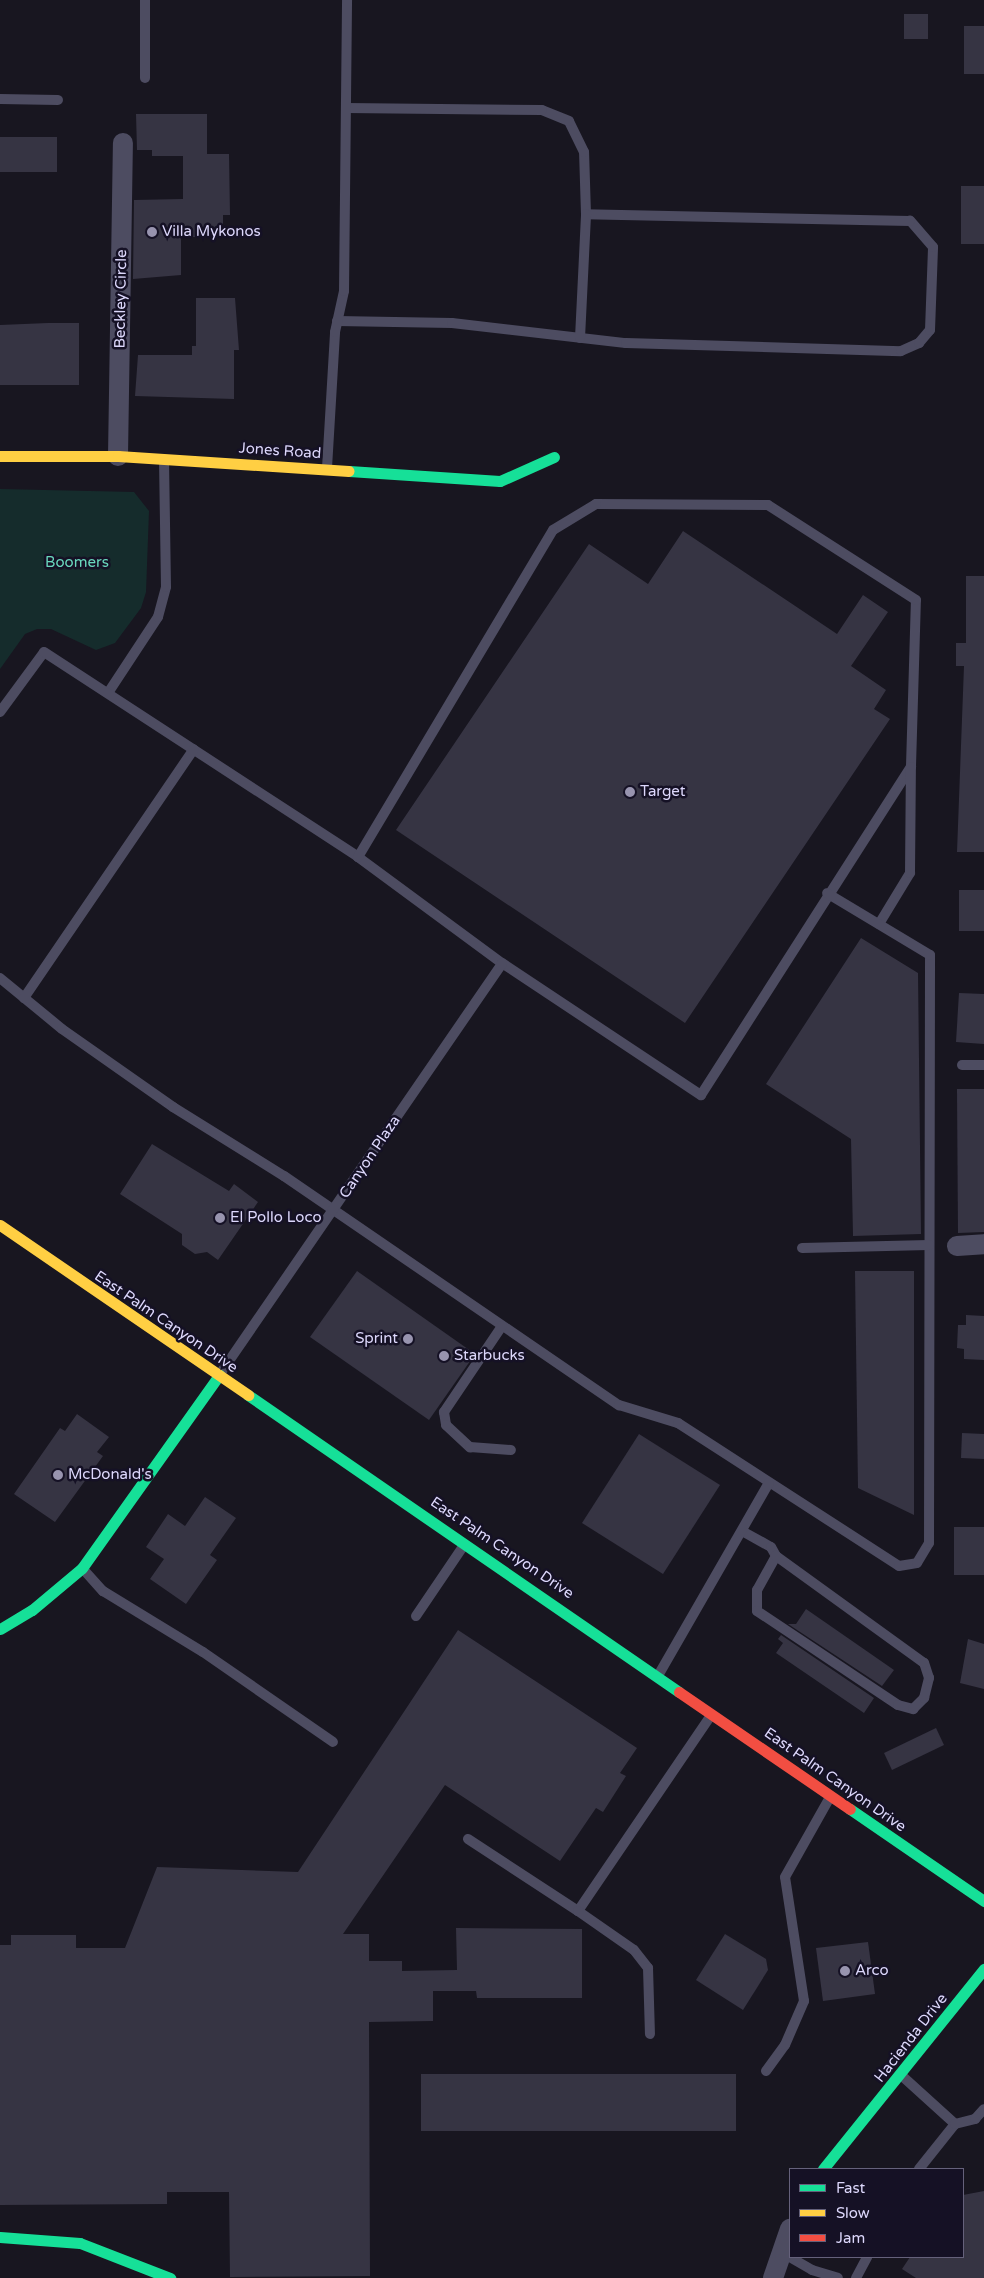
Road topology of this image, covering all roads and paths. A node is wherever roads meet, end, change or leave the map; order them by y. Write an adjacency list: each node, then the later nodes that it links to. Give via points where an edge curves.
1 (145, 0): 3 (lane)
2 (347, 0): 6 (lane)
3 (145, 78)
4 (0, 99): 5 (lane)
5 (58, 100)
6 (346, 108): 8 (lane, via 542,110 569,121 584,152); 9 (lane, via 344,292)
7 (123, 143): 12 (street, Beckley Circle)
8 (586, 214): 10 (lane); 10 (lane, via 910,221 933,247 930,330 919,343 901,351 626,343)
9 (337, 321): 10 (lane, via 452,323); 15 (lane)
10 (580, 338)
11 (0, 456): 12 (street, Jones Road)
12 (118, 456): 14 (street, Jones Road)
13 (554, 457): 15 (street, Jones Road, via 500,481)
14 (164, 459): 15 (street, Jones Road); 16 (lane, via 166,587 158,617)
15 (326, 469)
16 (108, 693): 17 (lane, via 44,652); 18 (lane)
17 (0, 712)
18 (194, 749): 20 (lane); 25 (lane)
19 (911, 766): 20 (lane, via 916,600 768,505 596,504 552,530); 21 (lane); 22 (lane, via 910,873)
20 (358, 857): 23 (lane)
21 (828, 893): 22 (lane); 23 (lane, via 701,1095)
22 (879, 924): 31 (lane, via 930,955)
23 (502, 963): 28 (lane, Canyon Plaza)
24 (0, 978): 25 (lane)
25 (24, 998): 28 (lane, via 173,1107)
26 (962, 1065): 27 (lane)
27 (984, 1065)
28 (333, 1211): 34 (lane); 35 (lane, Canyon Plaza)
29 (0, 1225): 35 (street, East Palm Canyon Drive)
30 (984, 1244): 32 (street)
31 (930, 1245): 33 (lane); 37 (lane, via 929,1543 917,1563 900,1566 794,1494)
32 (957, 1246)
33 (802, 1248)
34 (502, 1326): 36 (lane, via 444,1412 446,1424 470,1447); 37 (lane, via 619,1405 678,1422)
35 (219, 1375): 39 (street, East Palm Canyon Drive); 41 (street)
36 (512, 1450)
37 (769, 1483): 38 (lane)
38 (742, 1531): 40 (lane, via 771,1547); 44 (lane)
39 (466, 1542): 42 (lane); 44 (street, East Palm Canyon Drive)
40 (776, 1556): 40 (lane, via 862,1614 924,1662 929,1678 924,1698 913,1709 898,1705 757,1611 757,1590)
41 (82, 1568): 43 (street, via 32,1610); 46 (lane, via 103,1592 203,1652)
42 (416, 1616)
43 (0, 1629)
44 (659, 1674): 45 (street, East Palm Canyon Drive)
45 (713, 1712): 47 (street, East Palm Canyon Drive); 50 (lane)
46 (333, 1742)
47 (830, 1796): 49 (street, East Palm Canyon Drive); 53 (lane, via 785,1877 804,2001 786,2045)
48 (468, 1839): 50 (lane)
49 (984, 1901)
50 (578, 1911): 52 (lane, via 634,1950 648,1968)
51 (984, 1969): 54 (street, Hacienda Drive)
52 (650, 2034)
53 (766, 2071)
54 (901, 2075): 56 (lane); 57 (street, Hacienda Drive)
55 (984, 2109): 56 (lane, via 975,2119)
56 (955, 2124): 58 (lane)
57 (824, 2168)
58 (920, 2168)
59 (789, 2232): 61 (street)
60 (0, 2237): 65 (street, via 80,2244)
61 (781, 2252): 62 (lane); 66 (street)
62 (789, 2257)
63 (791, 2258): 67 (lane, via 812,2270)
64 (866, 2258): 68 (lane)
65 (170, 2278)
66 (773, 2278)
67 (838, 2278)
68 (856, 2278)

